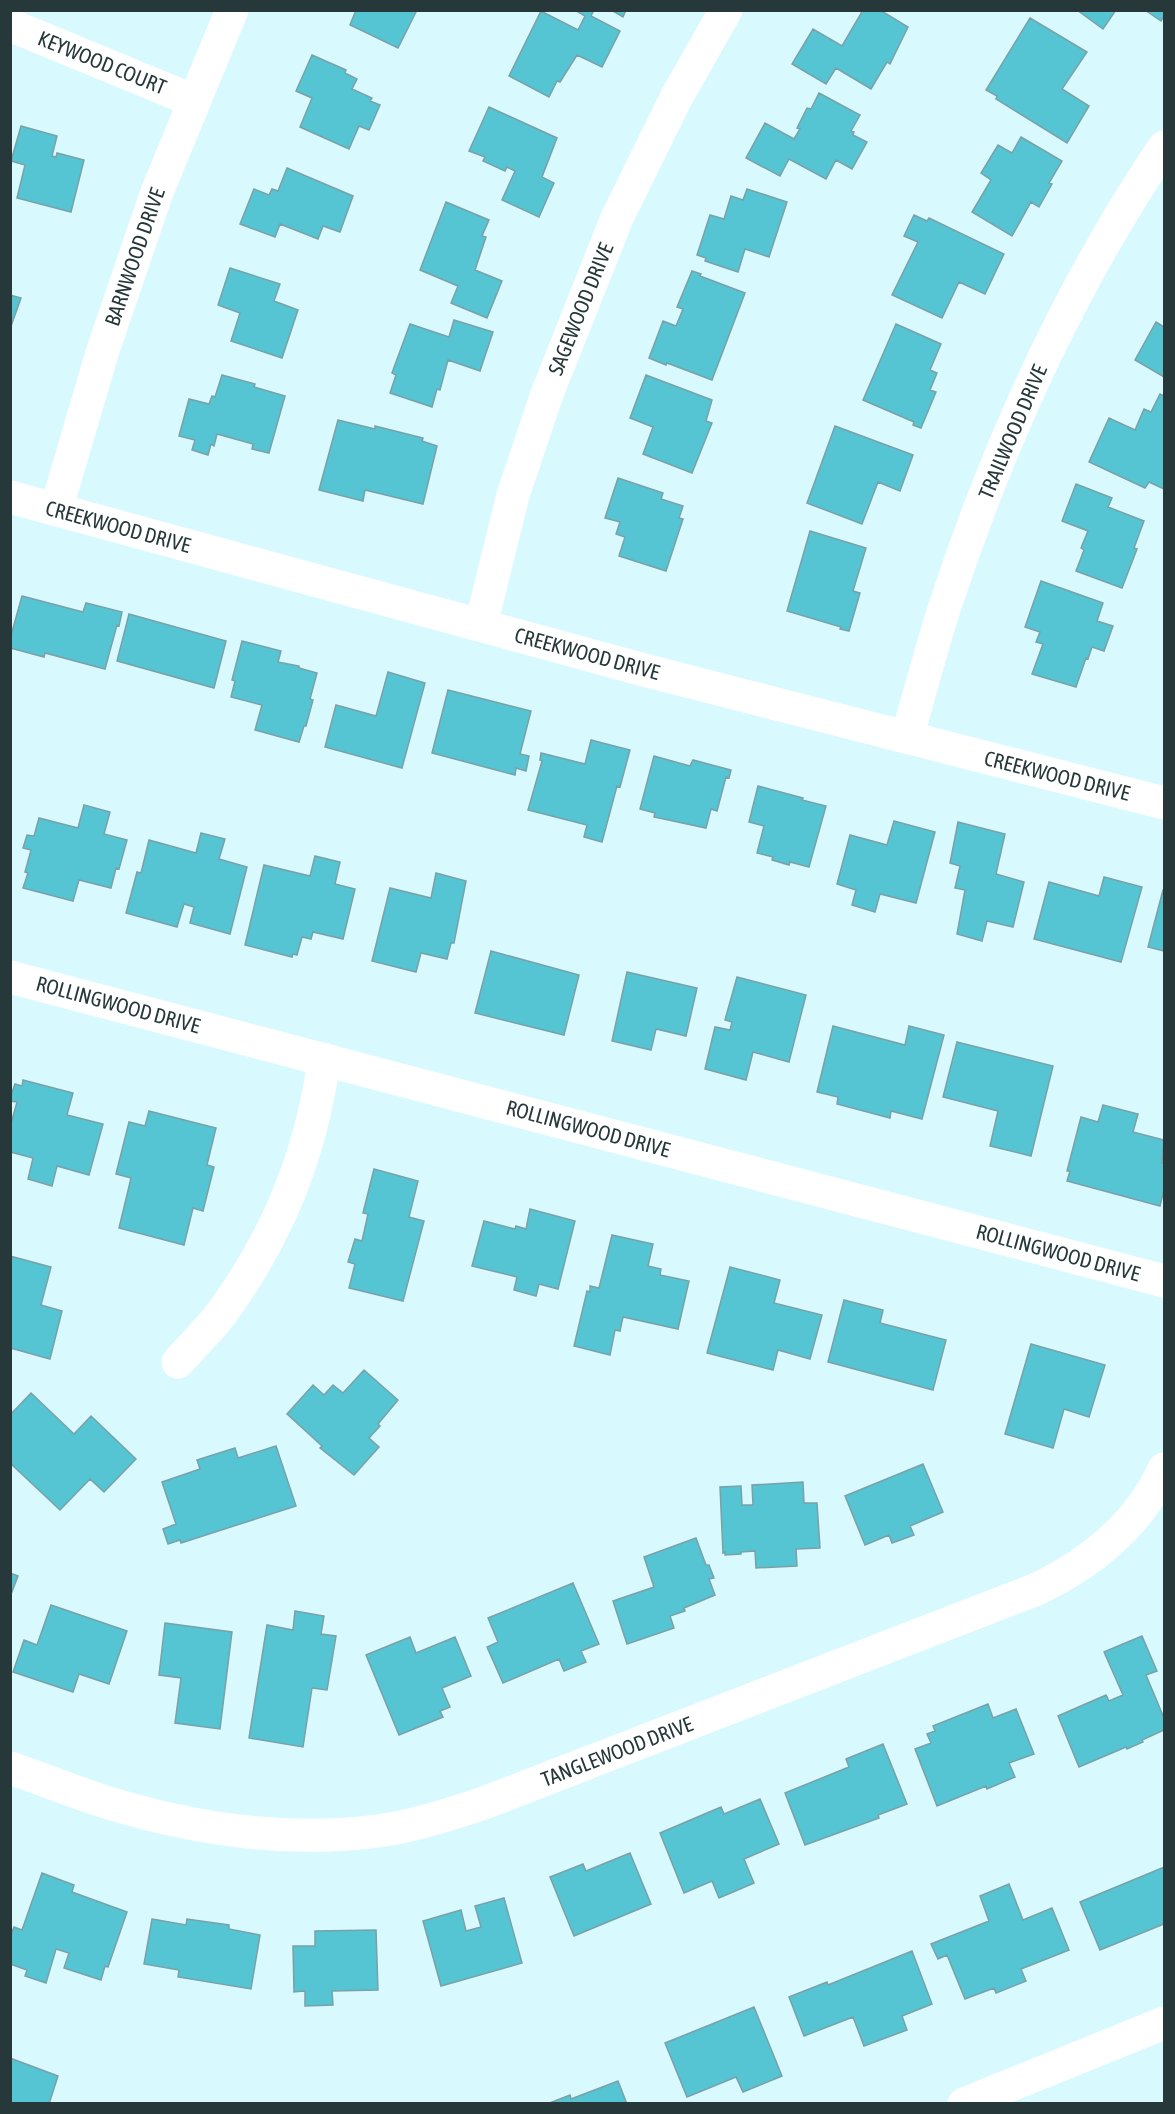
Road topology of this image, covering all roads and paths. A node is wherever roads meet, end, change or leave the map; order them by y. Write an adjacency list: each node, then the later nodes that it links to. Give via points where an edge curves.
1 (232, 10): 4 (street, BARNWOOD DRIVE)
2 (726, 10): 8 (street, SAGEWOOD DRIVE, via 676,98 617,218 547,394 513,495)
3 (10, 26): 4 (street, KEYWOOD COURT)
4 (194, 100): 7 (street, BARNWOOD DRIVE, via 157,192 103,350)
5 (1164, 147): 9 (street, TRAILWOOD DRIVE, via 1097,256 1045,356 995,470 945,607)
6 (10, 497): 7 (street, CREEKWOOD DRIVE)
7 (56, 510): 8 (street, CREEKWOOD DRIVE)
8 (481, 625): 9 (street, CREEKWOOD DRIVE)
9 (907, 737): 10 (street, CREEKWOOD DRIVE)
10 (1164, 803)
11 (10, 977): 12 (street, ROLLINGWOOD DRIVE)
12 (324, 1059): 13 (street, ROLLINGWOOD DRIVE); 14 (street, via 304,1153 283,1211 259,1258 220,1316)
13 (1164, 1281)
14 (178, 1362)
15 (1164, 1469): 16 (street, TANGLEWOOD DRIVE, via 1139,1511 1108,1545 1037,1590 496,1799 433,1819 372,1832 265,1835 182,1822 109,1803)
16 (10, 1768)
17 (1164, 2023): 18 (street)
18 (964, 2103)

